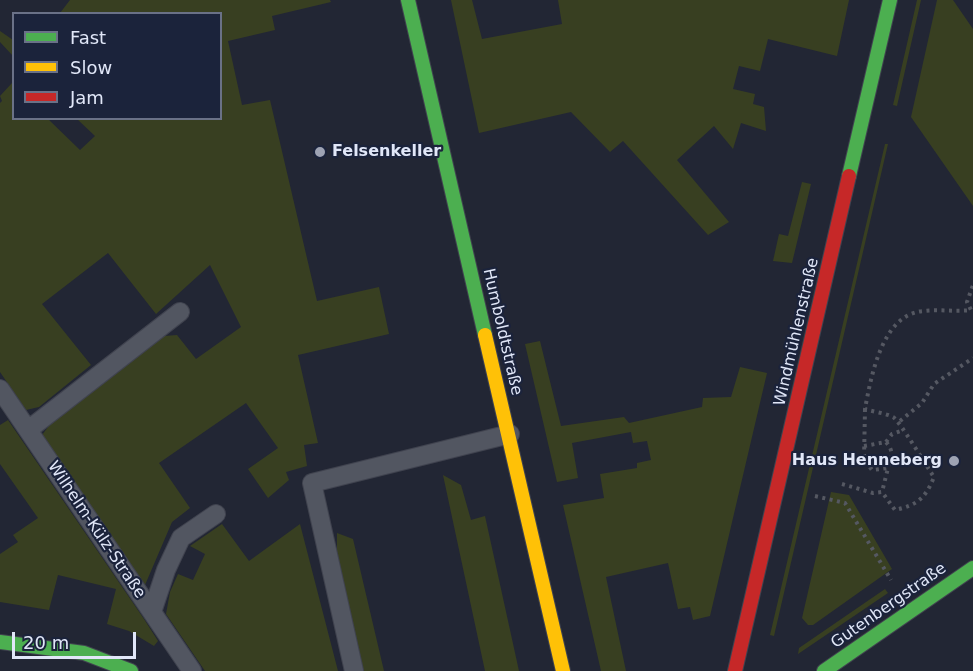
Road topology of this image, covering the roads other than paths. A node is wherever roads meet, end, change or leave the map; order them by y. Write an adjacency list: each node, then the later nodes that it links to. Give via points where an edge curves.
1 (408, 0): 6 (street, Humboldtstraße)
2 (890, 0): 15 (street, Windmühlenstraße)
3 (180, 312): 5 (lane)
4 (0, 389): 5 (lane, Wilhelm-Külz-Straße)
5 (28, 430): 9 (lane, Wilhelm-Külz-Straße)
6 (510, 434): 13 (lane, via 312,483); 14 (street, Humboldtstraße)
7 (216, 514): 9 (lane, via 181,538)
8 (973, 568): 16 (street, Gutenbergstraße)
9 (152, 612): 12 (lane, Wilhelm-Külz-Straße)
10 (0, 642): 11 (street, via 84,653)
11 (131, 671)
12 (192, 671)
13 (354, 671)
14 (563, 671)
15 (735, 671)
16 (824, 671)

